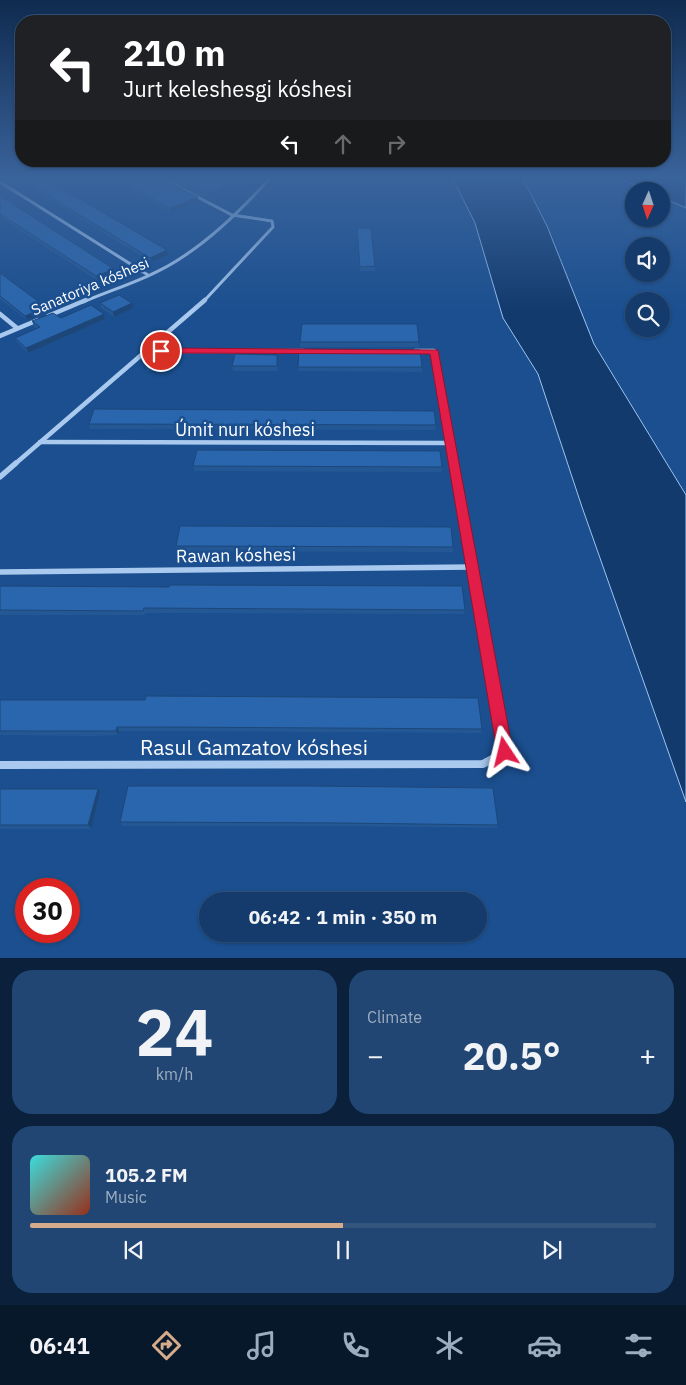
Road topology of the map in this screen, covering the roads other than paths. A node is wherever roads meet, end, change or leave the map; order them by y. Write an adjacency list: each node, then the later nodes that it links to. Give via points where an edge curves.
1 (63, 222): 4 (street)
2 (226, 222): 4 (street, Sanatoriya kóshesi, via 183,257)
3 (272, 222): 8 (street, via 273,227 212,294)
4 (148, 275): 6 (street, Sanatoriya kóshesi)
5 (0, 314): 6 (street)
6 (17, 328): 7 (street, Sanatoriya kóshesi)
7 (0, 336)
8 (144, 351): 9 (street); 11 (street)
9 (309, 351)
10 (405, 351): 12 (street, via 434,352)
11 (40, 442): 12 (street, Úmit nurı kóshesi); 13 (street)
12 (450, 443): 14 (street)
13 (0, 477)
14 (473, 567): 15 (street, Rawan kóshesi); 16 (street, Rasul Gamzatov kóshesi, via 505,752 483,764)
15 (0, 572)
16 (0, 765)

